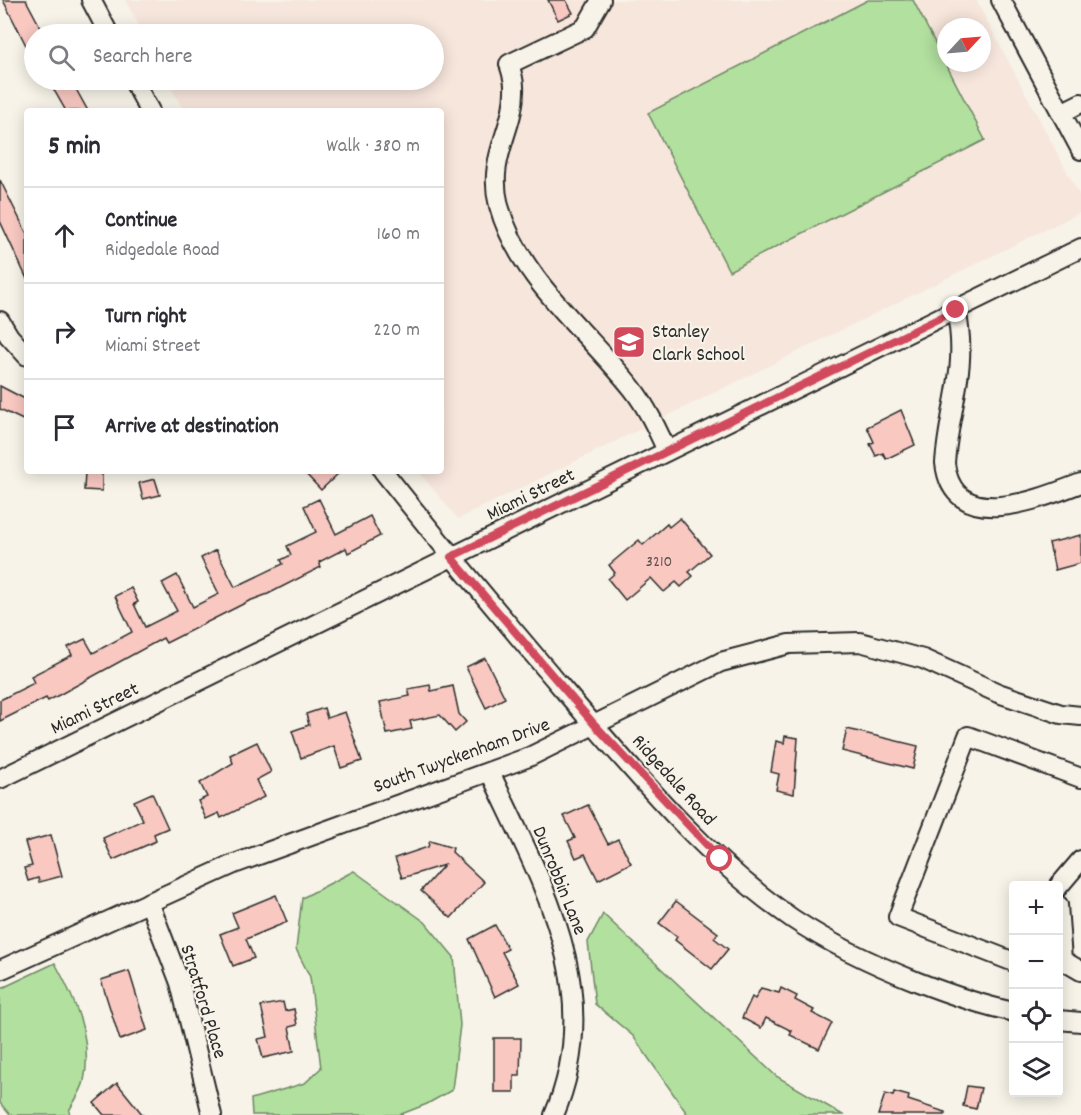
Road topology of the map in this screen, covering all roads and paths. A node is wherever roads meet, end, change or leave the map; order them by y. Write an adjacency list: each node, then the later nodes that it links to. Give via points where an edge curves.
1 (91, 0): 4 (street)
2 (601, 0): 14 (street, via 585,28 509,64 514,86 495,184 505,224 520,256 633,389)
3 (1001, 0): 8 (street)
4 (104, 24)
5 (138, 90): 7 (street)
6 (1081, 103): 8 (street)
7 (148, 108)
8 (1061, 113): 9 (street)
9 (1081, 150)
10 (1081, 248): 11 (street, Miami Street)
11 (956, 310): 14 (street, Miami Street); 16 (street, via 962,362 945,463 956,491 972,504 1002,507)
12 (0, 321): 13 (street)
13 (24, 353)
14 (668, 451): 17 (street, Miami Street)
15 (385, 474): 17 (street, Ridgedale Road)
16 (1081, 483)
17 (451, 557): 19 (street, Ridgedale Road); 22 (street, Miami Street)
18 (1081, 716): 19 (street, South Twyckenham Drive, via 1061,714 998,693 923,659 860,642 789,644 721,662)
19 (594, 724): 20 (street, South Twyckenham Drive); 30 (street, Ridgedale Road, via 704,845 793,919 885,969 956,996)
20 (490, 772): 25 (street, South Twyckenham Drive, via 304,836); 34 (street, Dunrobbin Lane, via 551,904 572,980 570,1058)
21 (1081, 778): 26 (street, via 968,736 898,917)
22 (0, 779)
23 (1081, 860): 24 (street)
24 (1063, 882)
25 (149, 902): 28 (street, South Twyckenham Drive); 33 (street, Stratford Place, via 180,983)
26 (1009, 960)
27 (1063, 963): 29 (street)
28 (0, 970)
29 (1081, 971)
30 (1009, 1011)
31 (1063, 1020): 32 (street)
32 (1081, 1022)
33 (212, 1115)
34 (554, 1115)

